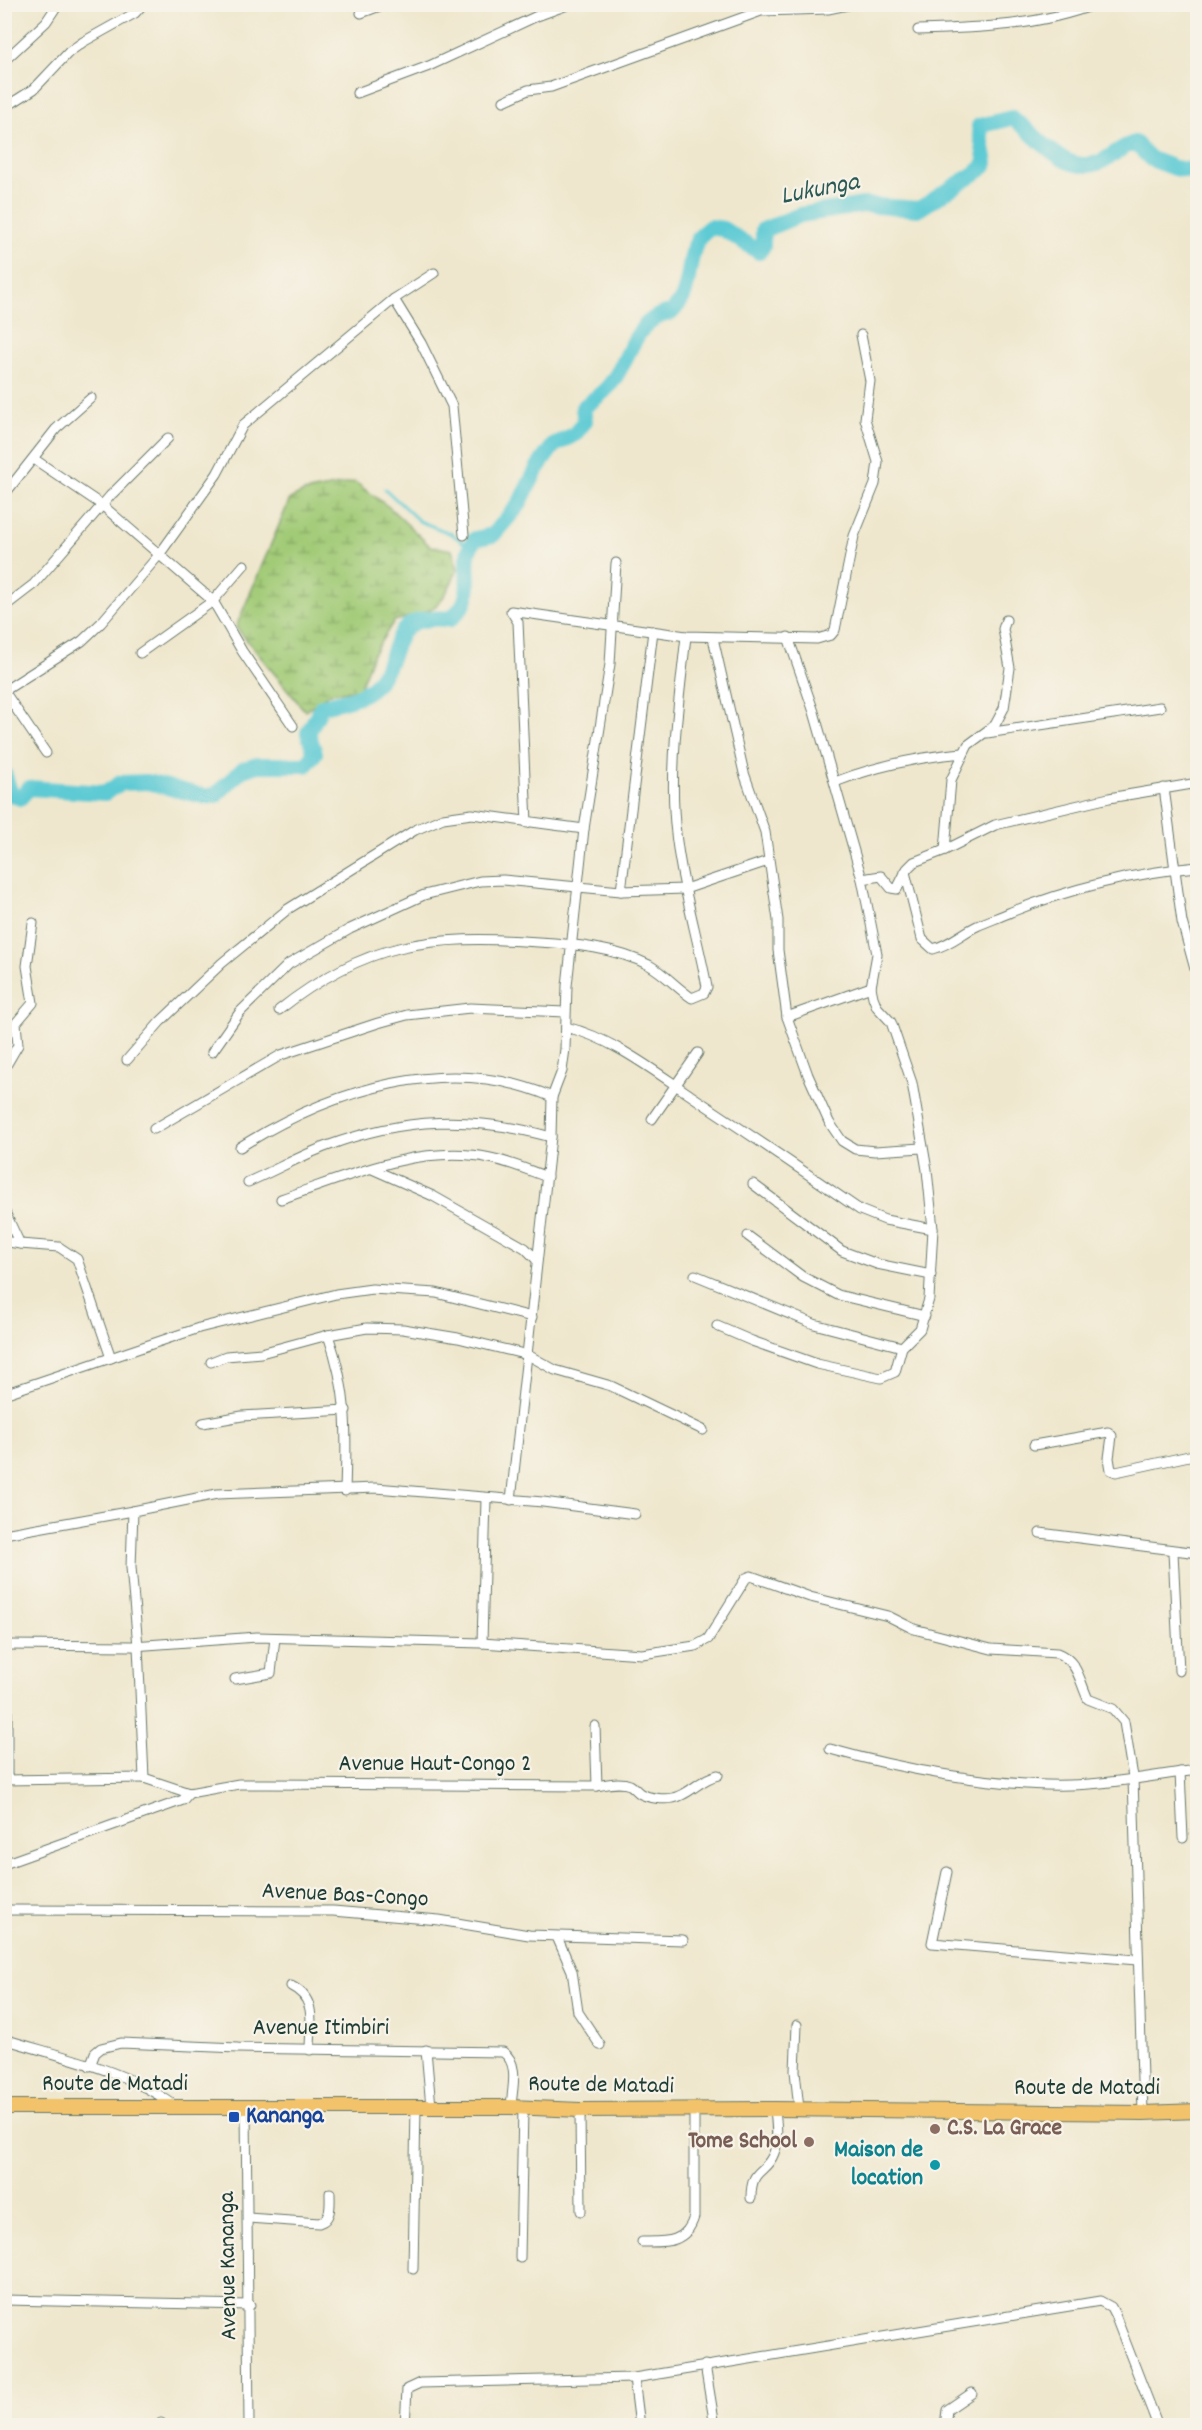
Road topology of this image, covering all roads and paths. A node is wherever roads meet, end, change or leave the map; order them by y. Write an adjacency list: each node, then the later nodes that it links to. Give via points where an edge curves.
1 (58, 4): 11 (street, via 46,22)
2 (143, 4): 14 (street, via 135,13 69,52 34,90)
3 (385, 4): 9 (street)
4 (570, 4): 12 (street)
5 (852, 4): 7 (street)
6 (1096, 4): 10 (street, via 1049,20)
7 (827, 7): 8 (street)
8 (762, 8): 13 (street)
9 (361, 13)
10 (918, 30)
11 (4, 61)
12 (357, 93)
13 (504, 101)
14 (4, 108)
15 (434, 273): 16 (street)
16 (394, 299): 23 (street, via 452,406); 24 (street, via 243,425 217,474)
17 (861, 335): 33 (street, via 870,381 865,418 878,462 875,484 854,536 835,630 817,639)
18 (91, 398): 20 (street, via 56,429)
19 (168, 438): 22 (street)
20 (34, 459): 21 (street); 22 (street)
21 (4, 495)
22 (102, 505): 24 (street); 28 (street, via 34,584)
23 (464, 536)
24 (159, 555): 27 (street); 36 (street, via 95,629)
25 (616, 563): 30 (street)
26 (244, 565): 27 (street)
27 (213, 601): 35 (street); 38 (street)
28 (4, 607)
29 (1006, 620): 39 (street, via 1009,680 1004,708)
30 (613, 626): 31 (street); 45 (street, via 511,611 518,622); 46 (street)
31 (653, 631): 32 (street); 55 (street)
32 (686, 636): 34 (street); 54 (street, via 674,789)
33 (788, 637): 34 (street); 42 (street)
34 (713, 638): 48 (street, via 744,773 765,832)
35 (140, 653)
36 (4, 691): 40 (street)
37 (1160, 707): 39 (street)
38 (293, 726)
39 (987, 733): 41 (street)
40 (46, 753)
41 (963, 753): 42 (street, via 867,769); 47 (street, via 951,780)
42 (835, 782): 52 (street)
43 (1197, 783): 44 (street)
44 (1164, 788): 47 (street, via 1030,814 981,830); 50 (street)
45 (527, 823): 46 (street); 66 (street, via 472,814 443,818 389,844 280,916 222,963 160,1022)
46 (584, 829): 53 (street)
47 (945, 850): 51 (street, via 914,862)
48 (768, 861): 54 (street); 62 (street, via 778,920)
49 (1197, 867): 50 (street)
50 (1174, 869): 51 (street, via 1078,891 1015,911 933,948 922,939); 58 (street)
51 (905, 873): 52 (street, via 897,889 891,888 881,876)
52 (862, 879): 59 (street, via 877,954)
53 (578, 887): 55 (street); 57 (street); 64 (street, via 480,881 408,902 289,964 240,1012)
54 (685, 889): 55 (street); 57 (street, via 707,987 699,997 692,998 677,984 632,958)
55 (621, 891)
56 (33, 923): 67 (street, via 27,966 33,1003 16,1023 19,1039)
57 (572, 944): 60 (street, via 470,938 396,947 336,970); 61 (street)
58 (1197, 980)
59 (872, 987): 62 (street); 74 (street, via 877,1007 891,1022 912,1083)
60 (279, 1011)
61 (565, 1012): 63 (street); 71 (street, via 471,1008 406,1015 281,1055)
62 (786, 1017): 74 (street, via 829,1122 843,1141 855,1149 875,1152)
63 (566, 1027): 68 (street, via 606,1042); 69 (street, via 562,1071)
64 (212, 1052)
65 (698, 1053): 68 (street)
66 (127, 1060)
67 (4, 1069)
68 (676, 1086): 70 (street); 81 (street, via 860,1210 885,1220)
69 (552, 1097): 72 (street); 73 (street, via 527,1086 486,1079 417,1079 343,1096 281,1121)
70 (652, 1119)
71 (154, 1129)
72 (551, 1137): 76 (street); 77 (street, via 463,1120 420,1122 326,1146)
73 (240, 1147)
74 (922, 1149): 81 (street)
75 (372, 1169): 76 (street, via 435,1155 468,1155 490,1158); 79 (street); 85 (street, via 433,1196 525,1248)
76 (547, 1177): 85 (street)
77 (248, 1182)
78 (753, 1184): 87 (street, via 842,1251 877,1264)
79 (281, 1199)
80 (4, 1210): 84 (street)
81 (933, 1229): 87 (street)
82 (747, 1236): 88 (street, via 803,1277 838,1295)
83 (4, 1241): 84 (street)
84 (20, 1244): 94 (street, via 59,1247 77,1259)
85 (537, 1260): 89 (street)
86 (695, 1275): 92 (street, via 814,1324)
87 (932, 1275): 88 (street)
88 (925, 1316): 92 (street, via 920,1329)
89 (532, 1317): 93 (street); 94 (street, via 436,1293 372,1289 273,1308)
90 (717, 1326): 92 (street, via 817,1364 881,1378 895,1372)
91 (328, 1335): 93 (street, via 367,1328 403,1329); 95 (street); 97 (street, via 341,1371)
92 (902, 1347)
93 (528, 1355): 99 (street, via 555,1370 611,1386); 104 (street)
94 (111, 1358): 96 (street)
95 (211, 1362)
96 (4, 1394)
97 (346, 1410): 98 (street, via 242,1416); 102 (street)
98 (203, 1424)
99 (703, 1430)
100 (1034, 1445): 101 (street, via 1108,1432 1112,1436 1111,1470 1116,1472)
101 (1197, 1454)
102 (345, 1491): 103 (street, via 393,1489); 105 (street, via 217,1494)
103 (486, 1499): 104 (street); 112 (street)
104 (511, 1500): 106 (street)
105 (133, 1511): 108 (street); 114 (street, via 131,1567)
106 (635, 1514)
107 (1040, 1533): 109 (street)
108 (4, 1534)
109 (1173, 1552): 110 (street); 115 (street)
110 (1197, 1553)
111 (274, 1638): 112 (street); 114 (street); 116 (street, via 271,1673)
112 (482, 1644): 124 (street, via 642,1654 695,1646 714,1632 751,1576 810,1597 888,1616 914,1629 991,1649 1065,1656 1080,1675 1088,1698 1113,1709 1124,1722)
113 (4, 1646): 114 (street)
114 (138, 1646): 123 (street)
115 (1179, 1671)
116 (235, 1679)
117 (4, 1697): 125 (street)
118 (595, 1726): 126 (street)
119 (830, 1749): 124 (street, via 885,1764 1006,1782 1067,1785)
120 (1197, 1770): 121 (street)
121 (1180, 1772): 124 (street); 128 (street)
122 (718, 1775): 126 (street, Avenue Haut-Congo 2, via 705,1778 672,1799 640,1794 630,1785)
123 (144, 1778): 125 (street, Avenue Haut-Congo 2); 127 (street, Avenue Haut-Congo 2)
124 (1133, 1778): 134 (street)
125 (6, 1780)
126 (597, 1786): 127 (street, Avenue Haut-Congo 2, via 239,1784)
127 (189, 1793): 129 (street, via 183,1800)
128 (1183, 1838)
129 (4, 1864)
130 (947, 1872): 134 (street, via 932,1943)
131 (4, 1910): 132 (street, Avenue Bas-Congo, via 333,1911)
132 (557, 1936): 133 (street, Avenue Bas-Congo); 138 (street, via 572,1971 578,2012)
133 (683, 1940)
134 (1137, 1960): 153 (street)
135 (291, 1986): 139 (street, via 303,1992 309,2001)
136 (797, 2025): 150 (street, via 795,2071)
137 (4, 2039): 141 (street)
138 (600, 2045)
139 (310, 2049): 140 (street, Avenue Itimbiri); 141 (street, Avenue Itimbiri, via 121,2043 101,2048)
140 (426, 2050): 145 (street); 147 (street, Avenue Itimbiri, via 503,2052 514,2065)
141 (90, 2066): 146 (street, via 156,2091)
142 (246, 2106): 144 (main road, Route de Matadi); 146 (main road, Route de Matadi); 157 (street, Avenue Kananga)
143 (4, 2107): 146 (main road, Route de Matadi)
144 (416, 2107): 145 (main road, Route de Matadi); 160 (street)
145 (431, 2107): 147 (main road, Route de Matadi)
146 (177, 2108)
147 (517, 2108): 151 (main road, Route de Matadi); 159 (street, Avenue Itimbiri)
148 (694, 2109): 149 (main road, Route de Matadi); 151 (main road, Route de Matadi); 158 (street, via 691,2227 674,2241)
149 (775, 2109): 150 (main road, Route de Matadi); 155 (street, via 774,2152 768,2164 756,2172)
150 (799, 2109): 153 (main road, Route de Matadi)
151 (580, 2110): 156 (street)
152 (1197, 2111): 153 (main road, Route de Matadi)
153 (1143, 2113)
154 (330, 2193): 157 (street, via 328,2215 319,2223)
155 (751, 2198)
156 (581, 2211)
157 (248, 2218): 162 (street, Avenue Kananga)
158 (642, 2242)
159 (520, 2258)
160 (413, 2269)
161 (4, 2300): 162 (street)
162 (250, 2305): 166 (street, Avenue Kananga)
163 (705, 2365): 164 (street); 169 (street); 171 (street, via 1106,2303 1115,2315)
164 (634, 2378): 167 (street, via 420,2383 407,2389); 168 (street)
165 (972, 2393): 170 (street, via 947,2410)
166 (249, 2426)
167 (405, 2426)
168 (640, 2426)
169 (715, 2426)
170 (945, 2426)
171 (1158, 2426)

